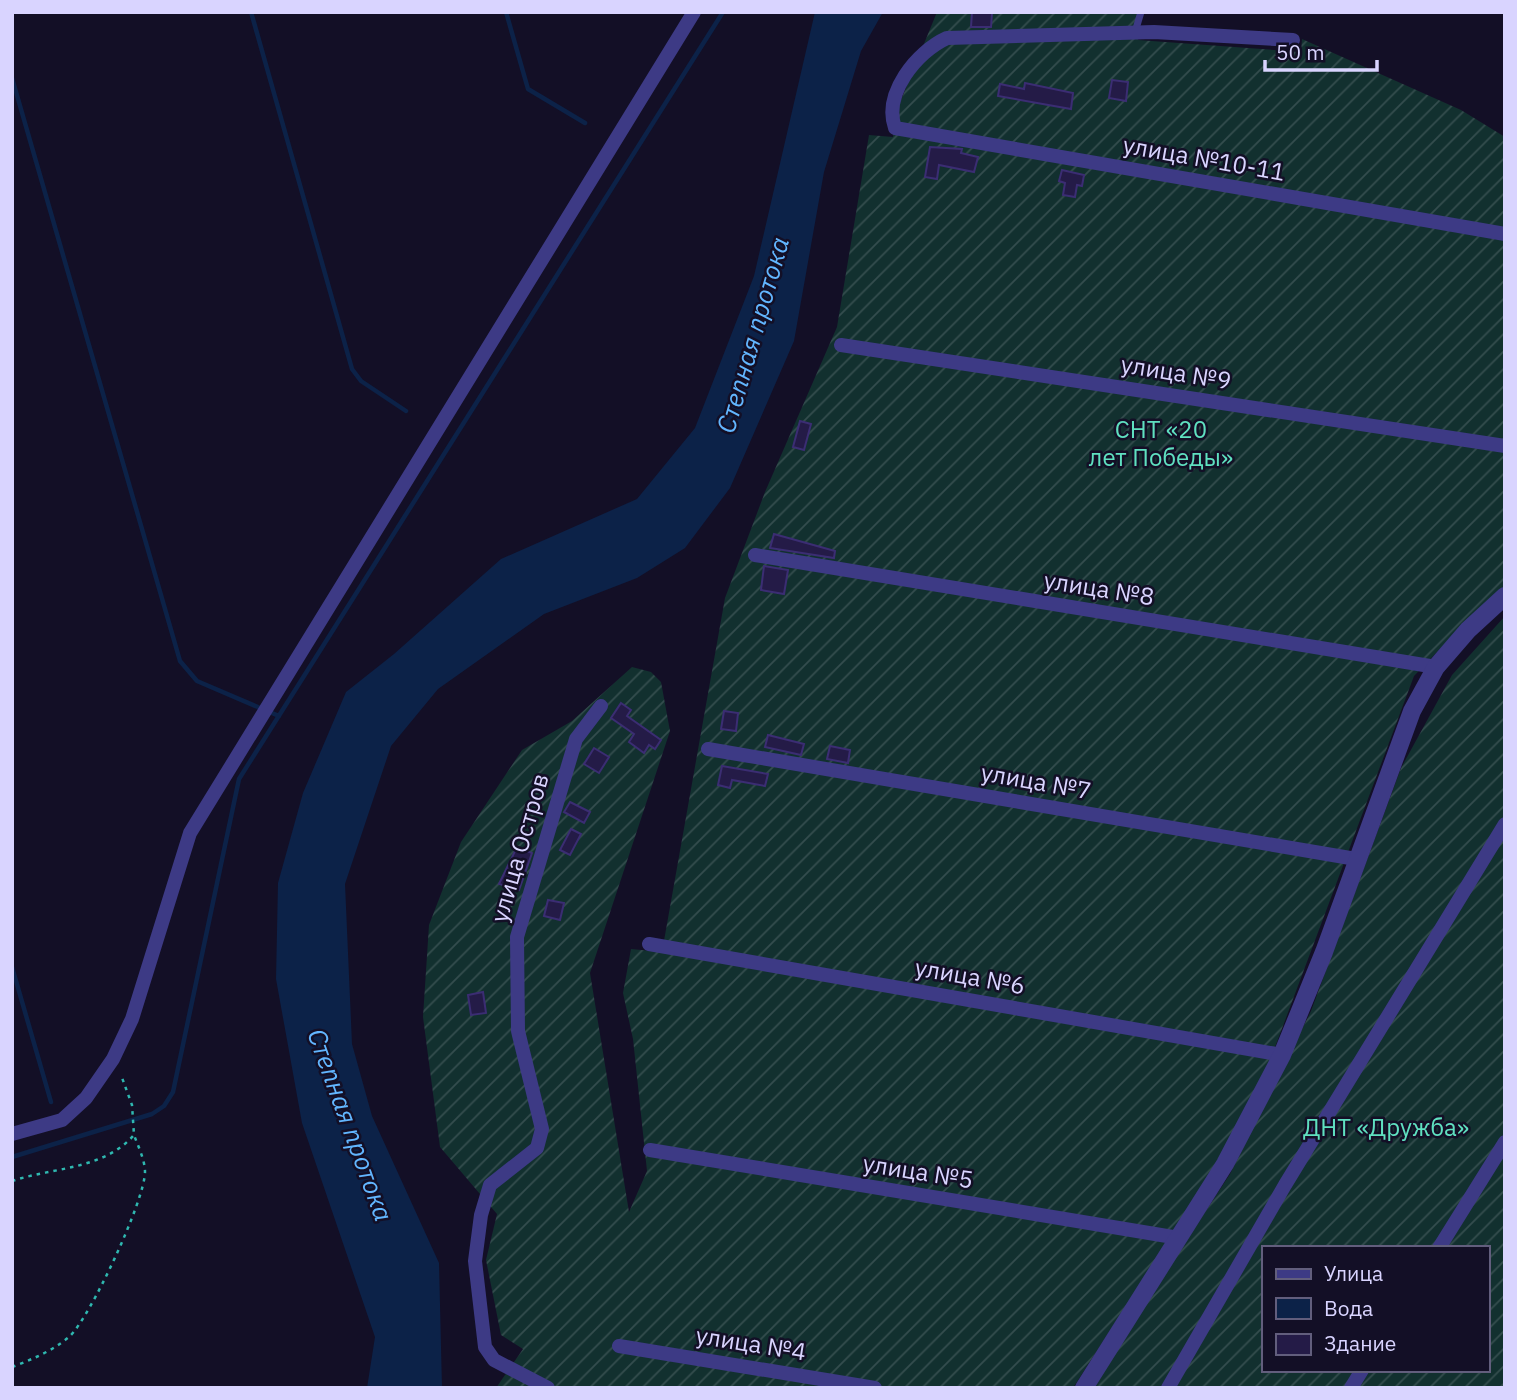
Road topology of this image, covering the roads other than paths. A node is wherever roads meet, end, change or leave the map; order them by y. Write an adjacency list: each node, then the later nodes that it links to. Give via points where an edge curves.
1 (694, 12): 17 (street, via 190,833 132,1019 113,1059 86,1098 62,1120)
2 (1141, 12): 3 (lane)
3 (1134, 32): 4 (street); 5 (street, улица №10-11, via 947,38 933,45 894,93 890,114 895,128)
4 (1293, 40)
5 (1505, 234)
6 (841, 345): 7 (street, улица №9)
7 (1505, 446)
8 (755, 555): 10 (street, улица №8)
9 (1505, 596): 10 (street)
10 (1436, 667): 14 (street, via 1412,711)
11 (601, 706): 24 (street, улица Остров, via 576,739 517,937 518,1031 542,1129 537,1148 490,1185 475,1261 485,1347 494,1360)
12 (708, 749): 14 (street, улица №7)
13 (1505, 824): 27 (street, via 1285,1185)
14 (1356, 859): 16 (street)
15 (649, 944): 16 (street, улица №6)
16 (1282, 1055): 20 (street, via 1225,1164)
17 (12, 1134)
18 (1505, 1142): 21 (street)
19 (650, 1150): 20 (street, улица №5)
20 (1179, 1238): 26 (street)
21 (1439, 1246)
22 (619, 1346): 25 (street, улица №4)
23 (1361, 1372): 28 (street)
24 (548, 1388)
25 (875, 1388)
26 (1084, 1388)
27 (1168, 1388)
28 (1351, 1388)

